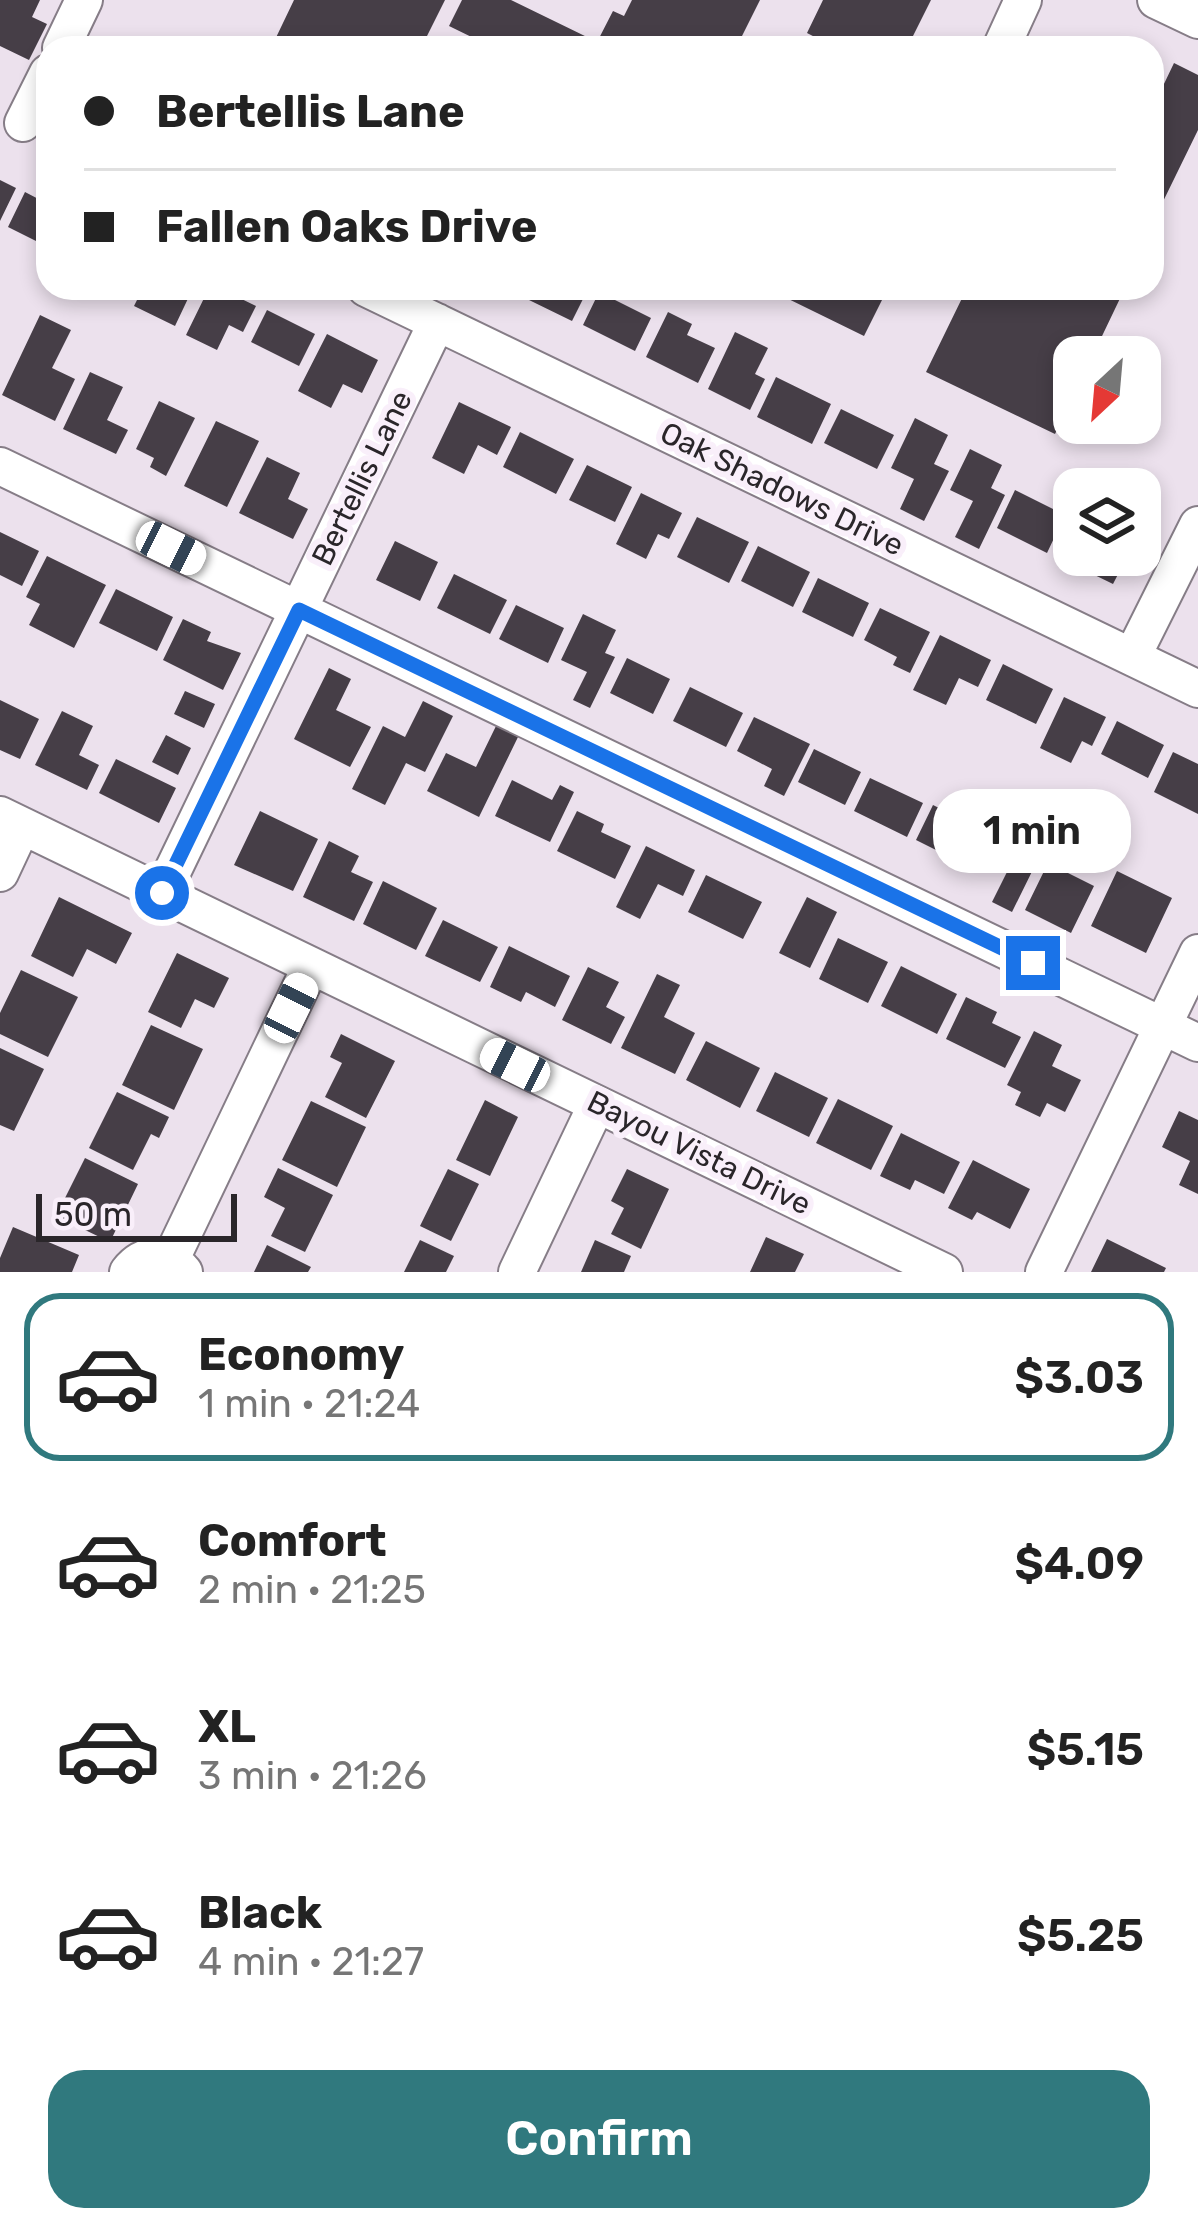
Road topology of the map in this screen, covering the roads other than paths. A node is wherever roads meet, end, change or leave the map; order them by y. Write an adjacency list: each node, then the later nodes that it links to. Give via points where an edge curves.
1 (84, 0): 5 (street)
2 (1023, 0): 6 (street)
3 (1156, 0): 4 (street)
4 (1198, 20)
5 (67, 36)
6 (1006, 36)
7 (391, 300): 8 (street, Oak Shadows Drive)
8 (437, 322): 11 (street, Bertellis Lane); 12 (street, Oak Shadows Drive)
9 (0, 466): 11 (street)
10 (1198, 525): 12 (street)
11 (299, 610): 16 (street, Bertellis Lane); 19 (street)
12 (1132, 657): 13 (street, Oak Shadows Drive)
13 (1198, 689)
14 (11, 820): 15 (street); 16 (street, Bayou Vista Drive)
15 (0, 873)
16 (162, 893): 18 (street, Bayou Vista Drive)
17 (1198, 953): 19 (street)
18 (311, 966): 21 (street, Bayou Vista Drive); 23 (street)
19 (1163, 1026): 20 (street); 27 (street)
20 (1198, 1042)
21 (597, 1104): 22 (street, Bayou Vista Drive); 25 (street)
22 (872, 1256): 26 (street, Bayou Vista Drive)
23 (177, 1266): 24 (street, via 145,1258)
24 (128, 1272)
25 (518, 1272)
26 (944, 1272)
27 (1044, 1272)

